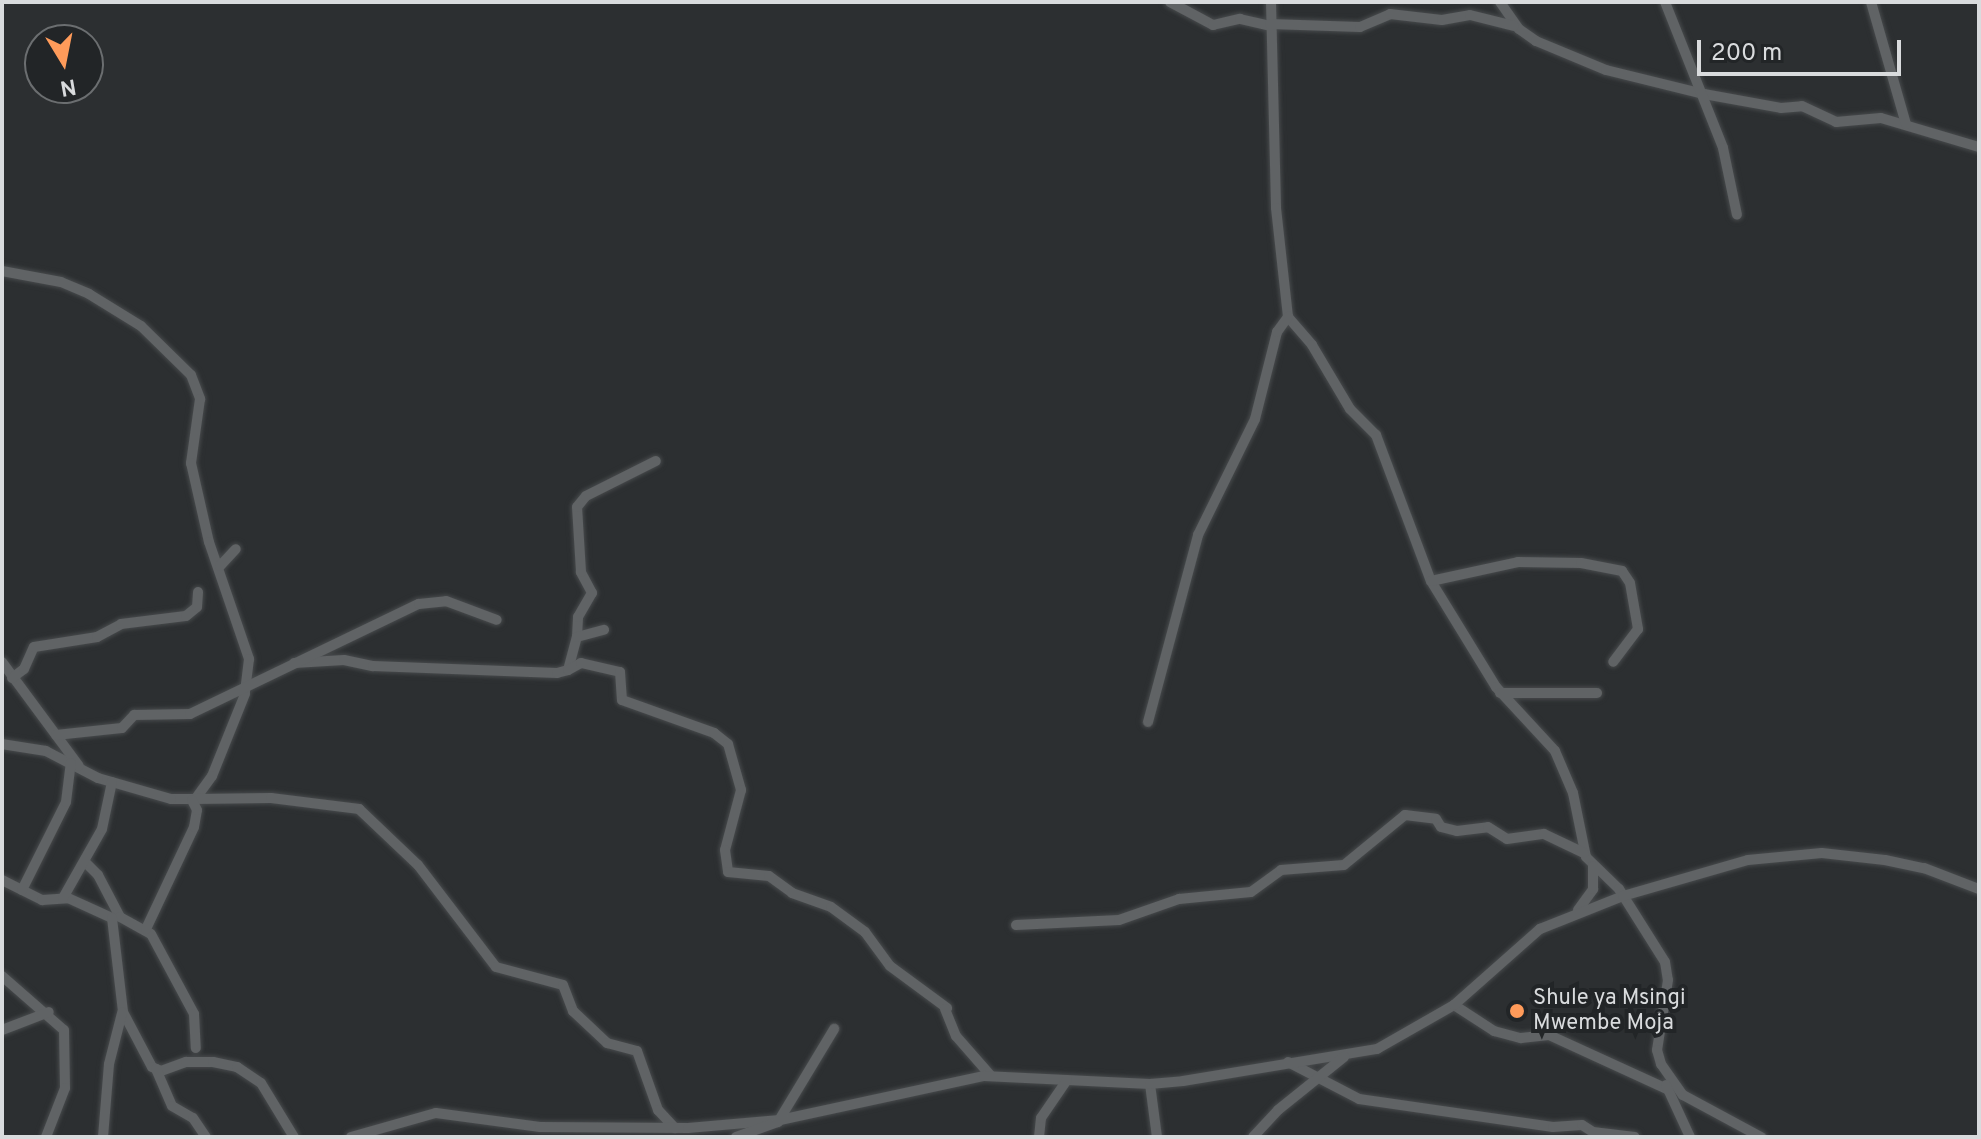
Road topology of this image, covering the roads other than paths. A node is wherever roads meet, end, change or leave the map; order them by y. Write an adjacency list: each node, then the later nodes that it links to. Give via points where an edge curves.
1 (1170, 2): 6 (street, via 1213,25 1240,19)
2 (1271, 2): 6 (street)
3 (1500, 2): 7 (street)
4 (1665, 2): 8 (street)
5 (1871, 2): 9 (street)
6 (1270, 25): 7 (street, via 1360,27 1390,14 1442,20 1470,15); 13 (street, via 1276,208)
7 (1519, 29): 8 (street, via 1587,64)
8 (1704, 94): 9 (street, via 1781,108 1802,106 1836,122 1881,118); 11 (street, via 1723,148)
9 (1906, 124): 10 (street)
10 (1979, 147)
11 (1737, 215)
12 (2, 271): 16 (street, via 61,282 89,294 141,326 191,375 200,399 191,463 209,542)
13 (1288, 317): 17 (street, via 1312,345 1350,409 1376,435 1412,519); 30 (street, via 1277,332 1243,448 1201,525)
14 (656, 461): 21 (street, via 586,496 577,507 581,572 592,593 578,617)
15 (236, 549): 16 (street)
16 (220, 566): 27 (street, via 235,628 248,653)
17 (1431, 581): 23 (street, via 1518,562 1581,563 1622,571 1630,583 1638,629); 28 (street)
18 (198, 592): 26 (street, via 197,607 186,616 121,624 97,637 34,647 24,669)
19 (497, 620): 24 (street, via 446,601 419,604)
20 (604, 630): 21 (street)
21 (577, 637): 25 (street)
22 (2, 662): 26 (street)
23 (1613, 662)
24 (293, 663): 25 (street, via 344,660 514,674); 27 (street)
25 (568, 670): 58 (street, via 581,663 620,672 622,700 714,733 728,744 741,790 725,850 728,872 769,876 792,893 831,907 865,932 890,966 946,1008 956,1036)
26 (12, 678): 31 (street)
27 (246, 688): 31 (street, via 183,716 134,715 122,728); 35 (street, via 212,776)
28 (1500, 693): 29 (street); 36 (street, via 1555,751 1573,793)
29 (1597, 693)
30 (1148, 722)
31 (56, 735): 33 (street)
32 (2, 744): 33 (street, via 31,747)
33 (76, 767): 34 (street); 41 (street, via 66,802)
34 (112, 782): 35 (street); 37 (street, via 102,829)
35 (193, 800): 46 (street, via 194,827); 64 (street, via 279,799 359,809 418,865 496,967 563,985 573,1011 607,1043 637,1051 658,1110)
36 (1584, 853): 38 (street); 45 (street, via 1544,834 1507,839 1488,827 1459,831 1441,827 1436,819 1403,815 1395,828 1344,865 1278,871 1251,892 1179,899 1119,920)
37 (86, 863): 43 (street); 46 (street, via 120,917)
38 (1593, 866): 42 (street); 44 (street, via 1591,895)
39 (2, 880): 41 (street)
40 (1979, 889): 42 (street, via 1924,868 1822,853 1748,860)
41 (22, 890): 43 (street, via 42,900)
42 (1623, 896): 44 (street); 56 (street, via 1667,969 1657,1050)
43 (63, 898): 50 (street, via 114,922)
44 (1575, 913): 48 (street, via 1523,941)
45 (1016, 925)
46 (146, 929): 53 (street, via 194,1014)
47 (2, 976): 49 (street)
48 (1454, 1005): 54 (street, via 1386,1045); 62 (street, via 1494,1031 1521,1038 1549,1035)
49 (49, 1012): 52 (street); 65 (street, via 64,1030 67,1066 64,1093)
50 (123, 1012): 57 (street); 66 (street, via 109,1064)
51 (834, 1029): 63 (street)
52 (2, 1030)
53 (196, 1048)
54 (1350, 1054): 55 (street); 59 (street)
55 (1286, 1062): 59 (street); 61 (street)
56 (1661, 1064): 62 (street); 76 (street, via 1683,1095)
57 (156, 1069): 67 (street, via 172,1106 193,1118); 68 (street, via 186,1062 237,1067 261,1083)
58 (991, 1076): 60 (street); 63 (street)
59 (1318, 1079): 73 (street); 74 (street, via 1359,1099 1553,1127 1582,1125 1593,1132)
60 (1067, 1080): 61 (street); 71 (street, via 1041,1118)
61 (1150, 1084): 72 (street)
62 (1667, 1089): 75 (street)
63 (780, 1120): 64 (street); 70 (street)
64 (675, 1128): 69 (street, via 540,1127 436,1113)
65 (46, 1137)
66 (103, 1137)
67 (206, 1137)
68 (294, 1137)
69 (351, 1137)
70 (736, 1137)
71 (1039, 1137)
72 (1157, 1137)
73 (1253, 1137)
74 (1635, 1137)
75 (1690, 1137)
76 (1761, 1137)

